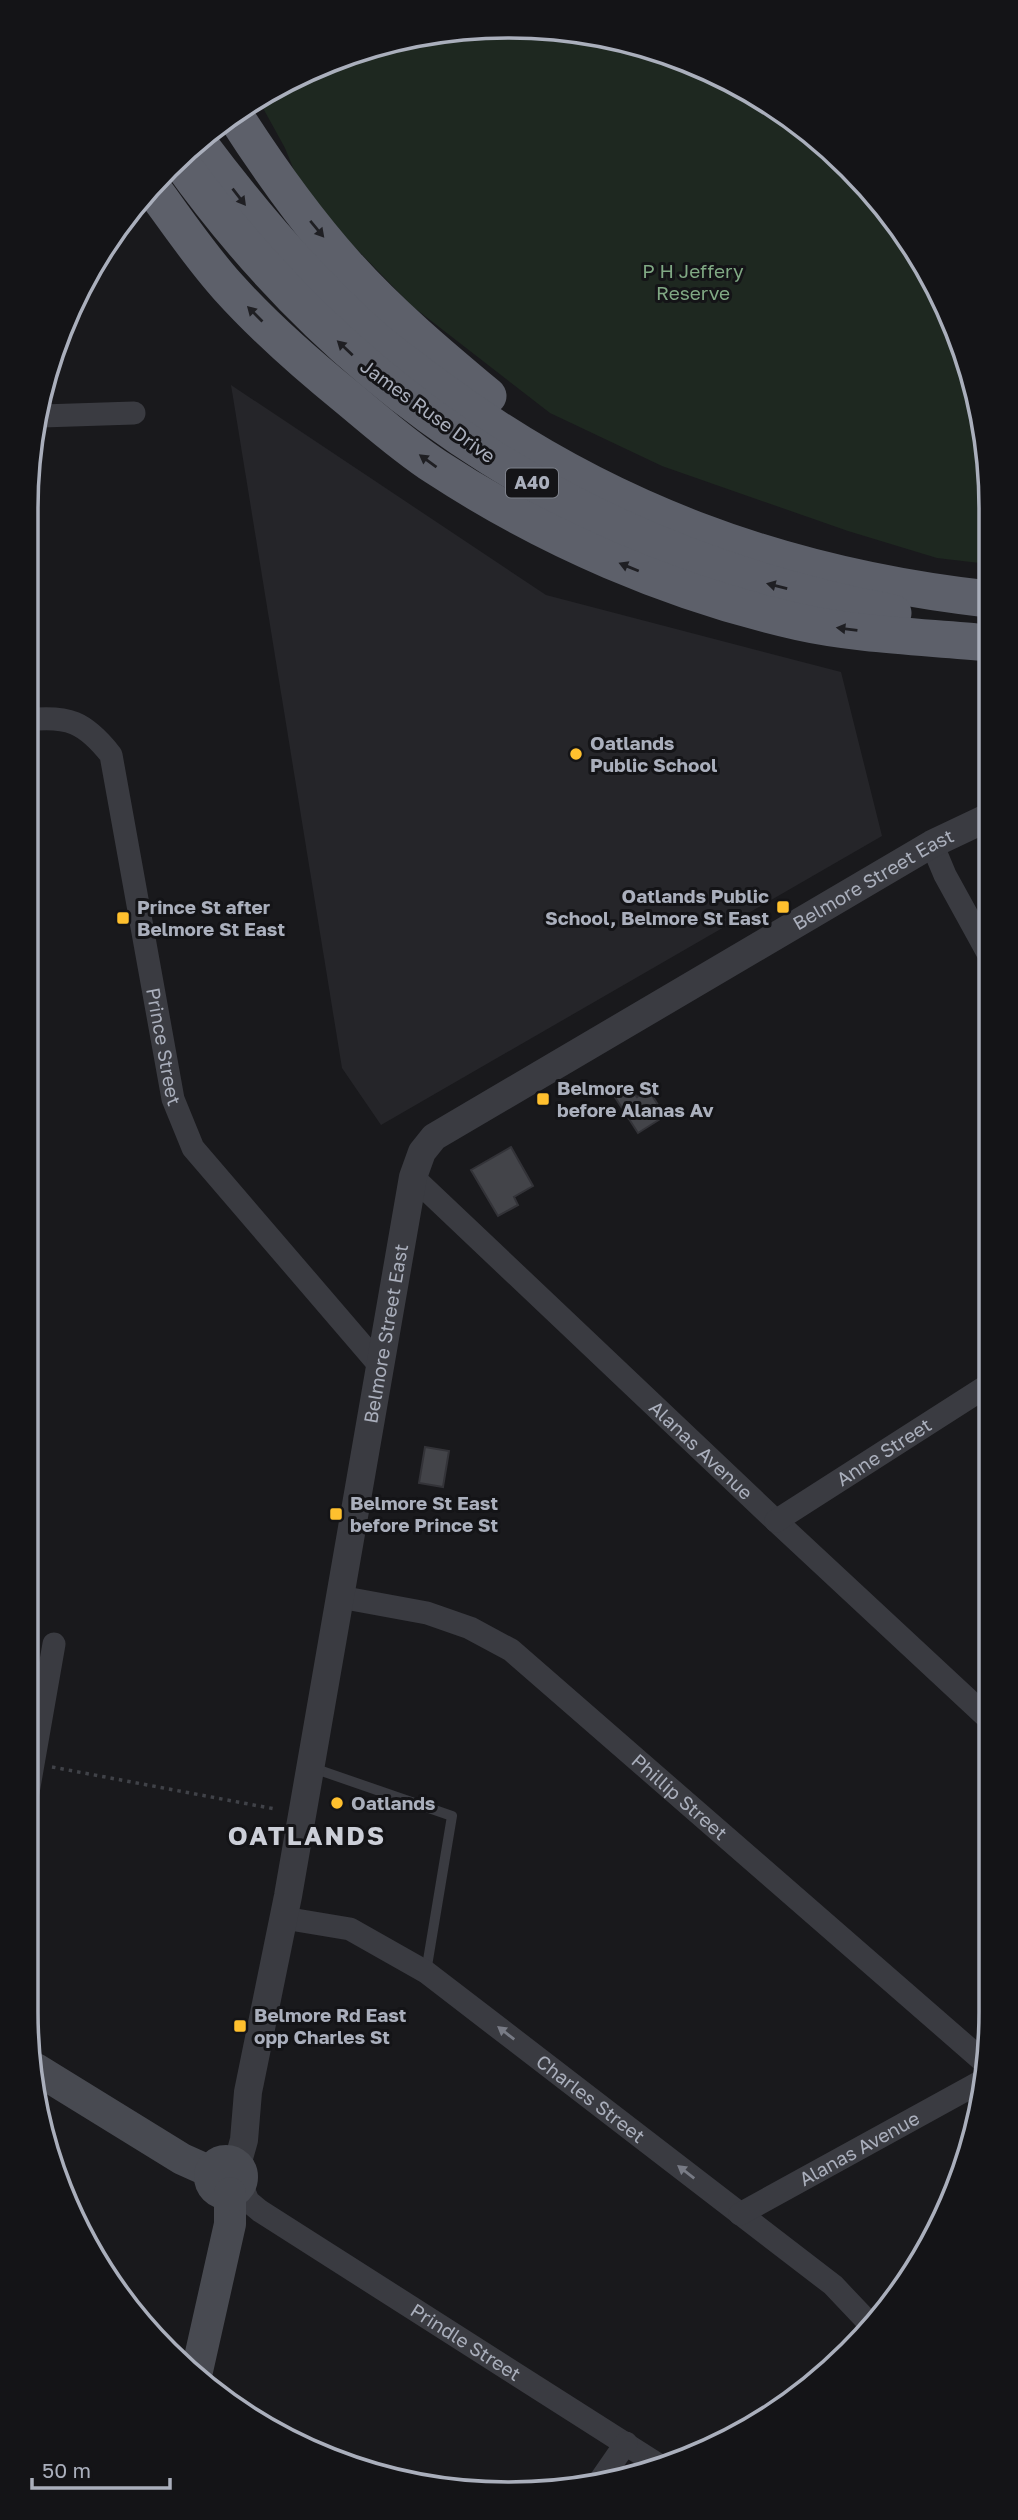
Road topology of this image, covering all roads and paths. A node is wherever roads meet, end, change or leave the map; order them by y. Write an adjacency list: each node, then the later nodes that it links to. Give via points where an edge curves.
1 (240, 124): 7 (highway, one-way to 7, via 270,170 346,266 488,396 591,463 699,514)
2 (205, 151): 7 (highway, James Ruse Drive / A40, one-way to 7, via 270,235 363,330 476,416 524,446 579,478 704,535 831,572)
3 (185, 168): 9 (highway, James Ruse Drive / A40, one-way to 3, via 891,613 760,582 633,535 516,475 462,440 352,355 262,265)
4 (158, 195): 10 (highway, one-way to 4, via 801,623 733,605 616,562 498,505 424,458 278,338 228,286)
5 (134, 413): 6 (street)
6 (48, 416)
7 (917, 590): 8 (highway, James Ruse Drive / A40)
8 (979, 598)
9 (979, 625)
10 (979, 642)
11 (38, 719): 16 (street, Prince Street, via 59,717 80,724 111,755 173,1099 193,1148)
12 (979, 822): 13 (street, Belmore Street East)
13 (932, 844): 14 (street); 15 (street, Belmore Street East, via 434,1137 422,1152)
14 (979, 936)
15 (413, 1177): 16 (street, Belmore Street East); 18 (street, Alanas Avenue)
16 (381, 1367): 19 (street, Belmore Street East)
17 (979, 1391): 18 (street, Anne Street)
18 (776, 1521): 21 (street, Alanas Avenue)
19 (341, 1597): 23 (street, Belmore Street East); 28 (street, Phillip Street, via 427,1613 470,1628 511,1650)
20 (54, 1644): 22 (street)
21 (979, 1710)
22 (38, 1757)
23 (310, 1768): 26 (street, Belmore Street East); 27 (lane, via 452,1816)
24 (38, 1771): 25 (path)
25 (275, 1809)
26 (284, 1918): 27 (street, Charles Street, via 350,1929); 31 (street, Belmore Street East, via 248,2092 244,2140)
27 (426, 1972): 32 (street, Charles Street, one-way to 27)
28 (977, 2056)
29 (43, 2072): 31 (main road, via 182,2159)
30 (973, 2086): 32 (street, Alanas Avenue)
31 (230, 2179): 33 (street, Prindle Street, via 248,2201); 34 (main road)
32 (740, 2214): 35 (street, Charles Street, via 833,2286)
33 (273, 2220): 34 (street, via 247,2227); 37 (street, Prindle Street)
34 (225, 2247): 36 (main road)
35 (865, 2319)
36 (198, 2365)
37 (626, 2443): 38 (street, Prindle Street); 39 (street)
38 (651, 2460)
39 (607, 2471)

